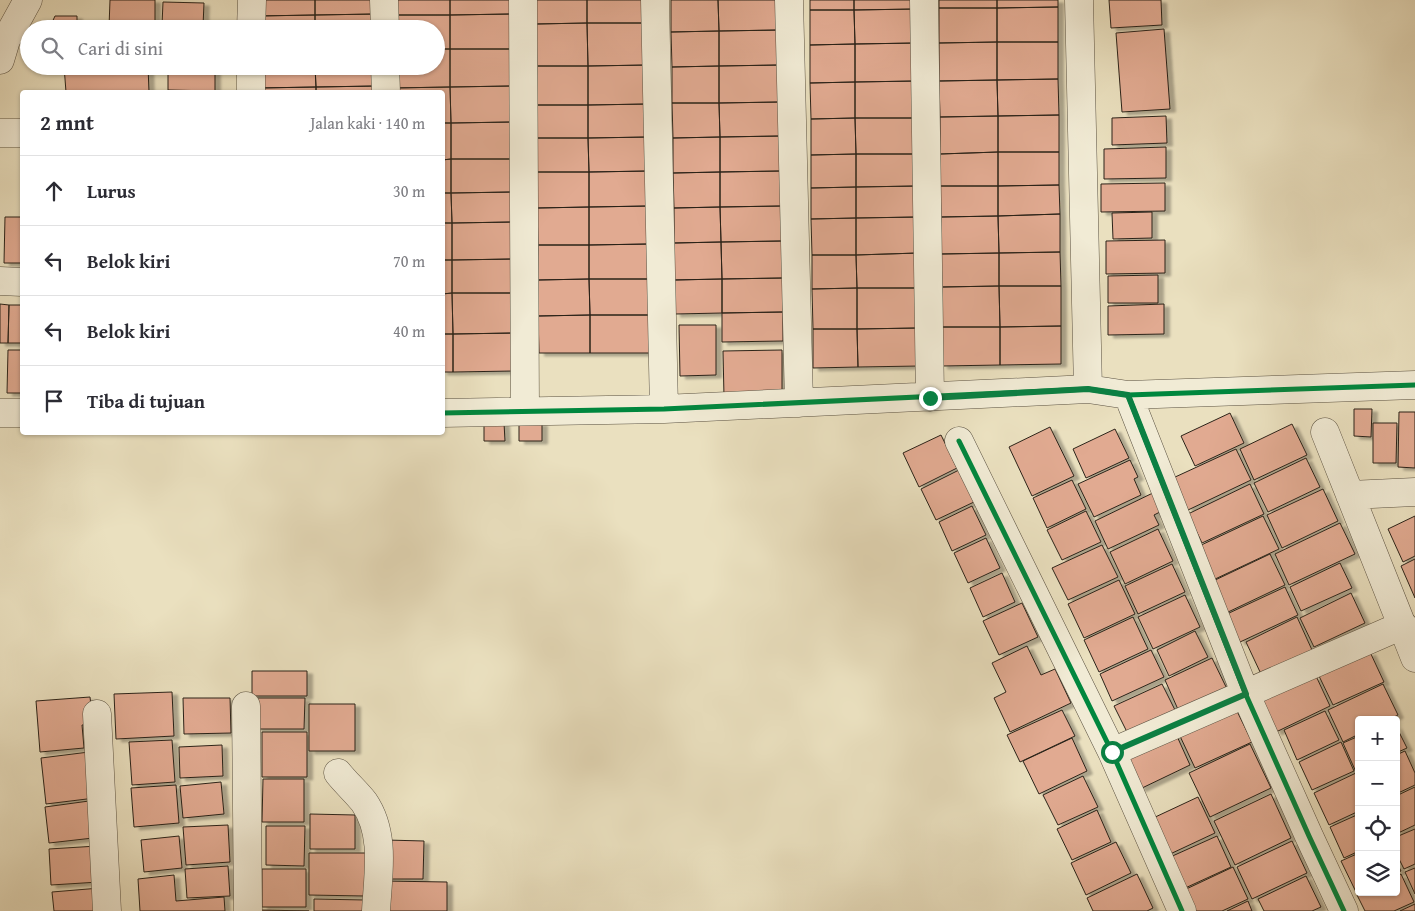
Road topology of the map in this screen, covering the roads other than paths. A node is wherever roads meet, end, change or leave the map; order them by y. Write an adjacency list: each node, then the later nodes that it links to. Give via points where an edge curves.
1 (28, 0): 11 (street, via 6,40)
2 (252, 0): 9 (street)
3 (384, 0): 10 (street)
4 (523, 0): 26 (street)
5 (655, 0): 25 (street)
6 (789, 0): 24 (street)
7 (924, 0): 23 (street)
8 (1079, 0): 21 (street)
9 (251, 20)
10 (385, 20)
11 (0, 60)
12 (251, 75): 14 (street)
13 (385, 75): 15 (street)
14 (251, 90)
15 (386, 90)
16 (0, 133): 17 (street)
17 (20, 134)
18 (0, 281): 19 (street)
19 (20, 282)
20 (1415, 385): 22 (street)
21 (1088, 389): 22 (street); 23 (street)
22 (1128, 395): 36 (street)
23 (930, 398): 24 (street)
24 (800, 403): 25 (street)
25 (664, 409): 26 (street)
26 (525, 410): 27 (street)
27 (445, 412)
28 (0, 413): 29 (street)
29 (20, 413)
30 (1326, 432): 33 (street)
31 (959, 441): 39 (street)
32 (1415, 492): 33 (street)
33 (1350, 495): 34 (street)
34 (1403, 625): 35 (street); 36 (street)
35 (1415, 658)
36 (1246, 694): 39 (street); 45 (street)
37 (246, 706): 42 (street)
38 (97, 714): 41 (street)
39 (1112, 752): 44 (street)
40 (338, 773): 43 (street, via 363,801 374,820 379,843)
41 (107, 911)
42 (248, 911)
43 (376, 911)
44 (1182, 911)
45 (1344, 911)

